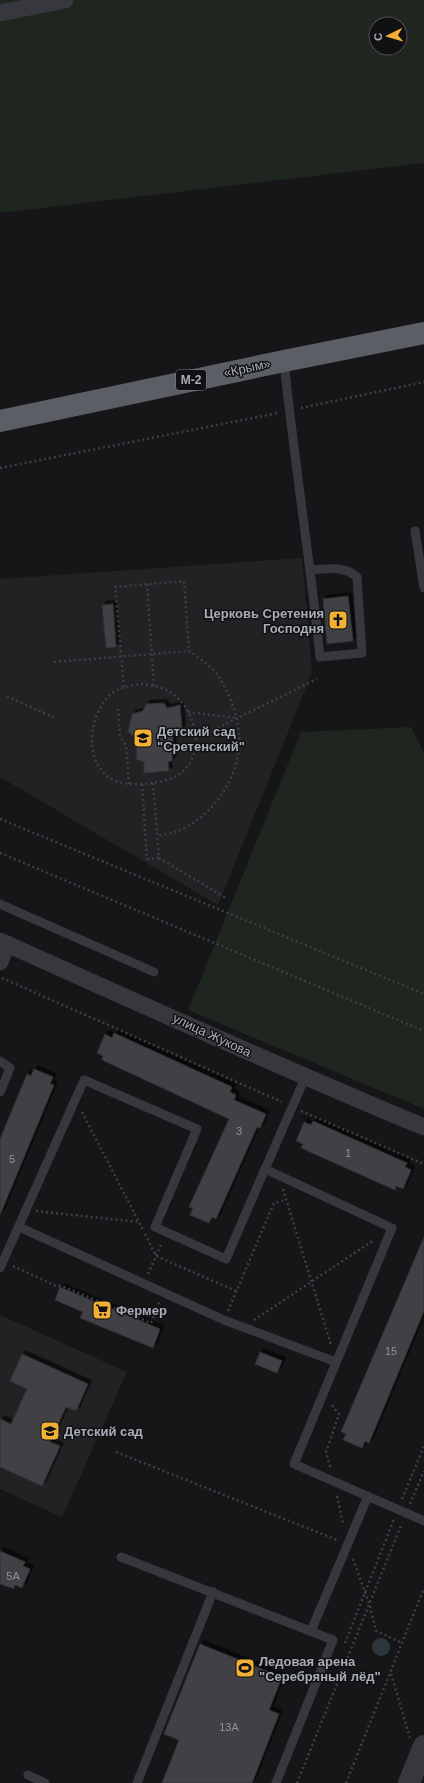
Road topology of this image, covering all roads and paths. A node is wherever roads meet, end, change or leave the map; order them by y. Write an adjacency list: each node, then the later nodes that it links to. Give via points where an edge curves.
1 (65, 0): 2 (street)
2 (0, 13)
3 (424, 325): 8 (highway, «Крым» / М-2)
4 (424, 333): 5 (highway, «Крым» / М-2)
5 (284, 361): 7 (lane); 9 (highway, «Крым» / М-2)
6 (424, 382): 7 (path)
7 (289, 411): 10 (path); 12 (lane)
8 (0, 413)
9 (0, 421)
10 (0, 468)
11 (415, 530): 14 (lane)
12 (311, 570): 12 (lane, via 338,568 350,571 356,577 362,653 320,657)
13 (147, 584): 15 (path, via 184,581); 16 (path); 17 (path, via 115,587)
14 (424, 588)
15 (189, 651): 16 (path); 25 (path, via 217,675)
16 (152, 654): 17 (path); 20 (path)
17 (121, 656): 18 (path); 21 (path)
18 (54, 662)
19 (317, 679): 25 (path)
20 (154, 686): 21 (path, via 141,684); 24 (path, via 170,692)
21 (124, 687): 29 (path, via 110,695 99,711 92,738 93,753 98,767 116,781)
22 (7, 696): 26 (path)
23 (118, 709): 29 (path, via 120,736 126,746)
24 (187, 712): 25 (path); 27 (path, via 194,723)
25 (237, 718): 27 (path); 32 (path, via 238,756 222,794 195,822 175,832)
26 (57, 719)
27 (195, 739): 28 (path, via 188,767 178,776)
28 (153, 783): 30 (path); 32 (path)
29 (129, 784): 30 (path)
30 (142, 784): 34 (path, via 147,859)
31 (0, 819): 41 (path)
32 (157, 836): 34 (path)
33 (0, 853): 42 (path)
34 (159, 858): 35 (path)
35 (226, 898)
36 (0, 904): 39 (lane)
37 (4, 943): 38 (street); 44 (street, улица Жукова)
38 (0, 962)
39 (154, 972)
40 (0, 977): 47 (path)
41 (424, 994)
42 (424, 1031)
43 (0, 1060): 45 (lane, via 10,1068)
44 (305, 1078): 47 (lane); 48 (street, улица Жукова)
45 (0, 1092)
46 (75, 1099): 53 (lane); 54 (path); 57 (lane, via 84,1080 197,1129 155,1227)
47 (292, 1107): 49 (path); 50 (lane)
48 (424, 1127)
49 (424, 1164)
50 (265, 1169): 51 (lane); 57 (lane, via 226,1259)
51 (278, 1175): 52 (path); 56 (lane)
52 (286, 1200): 60 (path); 62 (path, via 274,1202)
53 (27, 1210): 54 (path); 55 (lane)
54 (139, 1222): 58 (path)
55 (19, 1227): 59 (lane); 61 (lane)
56 (392, 1228): 60 (path); 66 (lane)
57 (167, 1232): 58 (path)
58 (156, 1256): 61 (path); 62 (path)
59 (2, 1265): 63 (path, via 151,1322)
60 (312, 1282): 65 (path); 66 (path)
61 (144, 1284): 63 (lane)
62 (236, 1291): 64 (path)
63 (163, 1293): 64 (lane)
64 (224, 1320): 65 (lane)
65 (243, 1328): 66 (lane)
66 (336, 1362): 70 (lane, via 294,1464)
67 (424, 1446): 71 (path)
68 (116, 1452): 73 (path)
69 (424, 1471): 71 (path)
70 (368, 1496): 71 (lane); 73 (lane)
71 (402, 1512): 72 (lane); 78 (path); 85 (path)
72 (424, 1521)
73 (348, 1544): 77 (lane)
74 (121, 1557): 76 (lane)
75 (424, 1588): 79 (path)
76 (212, 1592): 77 (lane); 83 (lane)
77 (311, 1631): 84 (lane, via 333,1640)
78 (344, 1644)
79 (391, 1672): 80 (path, via 407,1733); 86 (path)
80 (422, 1752): 87 (street)
81 (28, 1775): 82 (lane)
82 (45, 1783)
83 (137, 1783)
84 (276, 1783)
85 (297, 1783)
86 (346, 1783)
87 (409, 1783)

